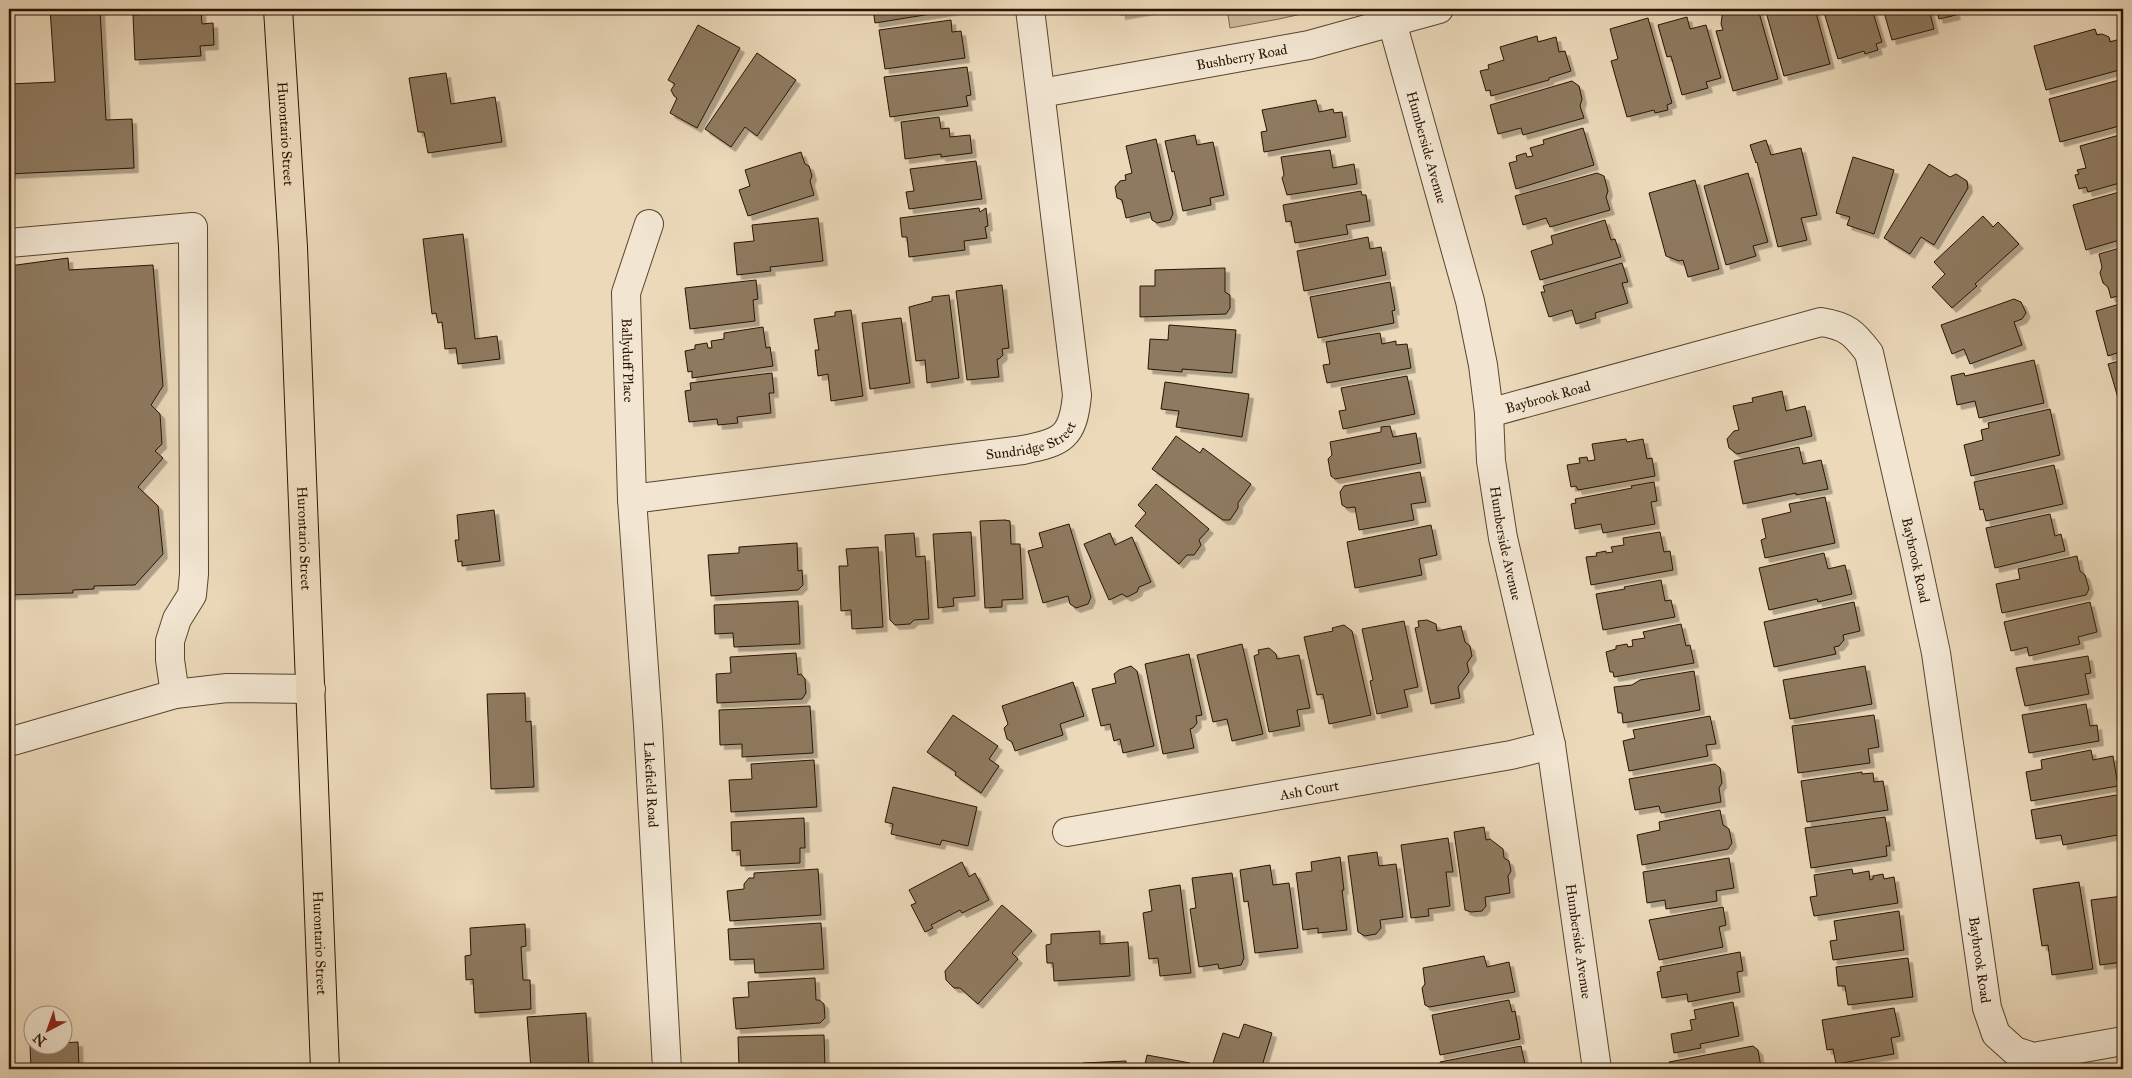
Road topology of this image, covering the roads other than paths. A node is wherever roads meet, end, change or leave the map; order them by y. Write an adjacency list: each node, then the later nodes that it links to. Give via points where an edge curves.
1 (278, 9): 10 (main road, Hurontario Street)
2 (1030, 9): 5 (street, Sundridge Street)
3 (1439, 9): 4 (street, Bushberry Road)
4 (1392, 22): 5 (street, Bushberry Road, via 1309,45); 8 (street, Humberside Avenue, via 1470,301)
5 (1041, 93): 9 (street, Sundridge Street, via 1077,396 1075,413 1067,432 1050,444 1023,450)
6 (649, 224): 9 (street, Ballyduff Place, via 626,293)
7 (9, 243): 11 (street, via 193,227 194,574 192,595 177,619 170,641)
8 (1489, 412): 13 (street, Humberside Avenue, via 1503,538); 15 (street, Baybrook Road, via 1821,322 1839,325 1855,334 1869,353 1936,653 1987,1008 1996,1034 2015,1051 2033,1057)
9 (632, 499): 17 (street, Lakefield Road)
10 (311, 689): 11 (street, via 227,688); 16 (main road, Hurontario Street)
11 (175, 694): 12 (street)
12 (9, 742)
13 (1551, 745): 14 (street, Ash Court, via 1511,755); 18 (street, Humberside Avenue)
14 (1067, 832)
15 (2123, 1041)
16 (325, 1069)
17 (667, 1069)
18 (1597, 1069)

